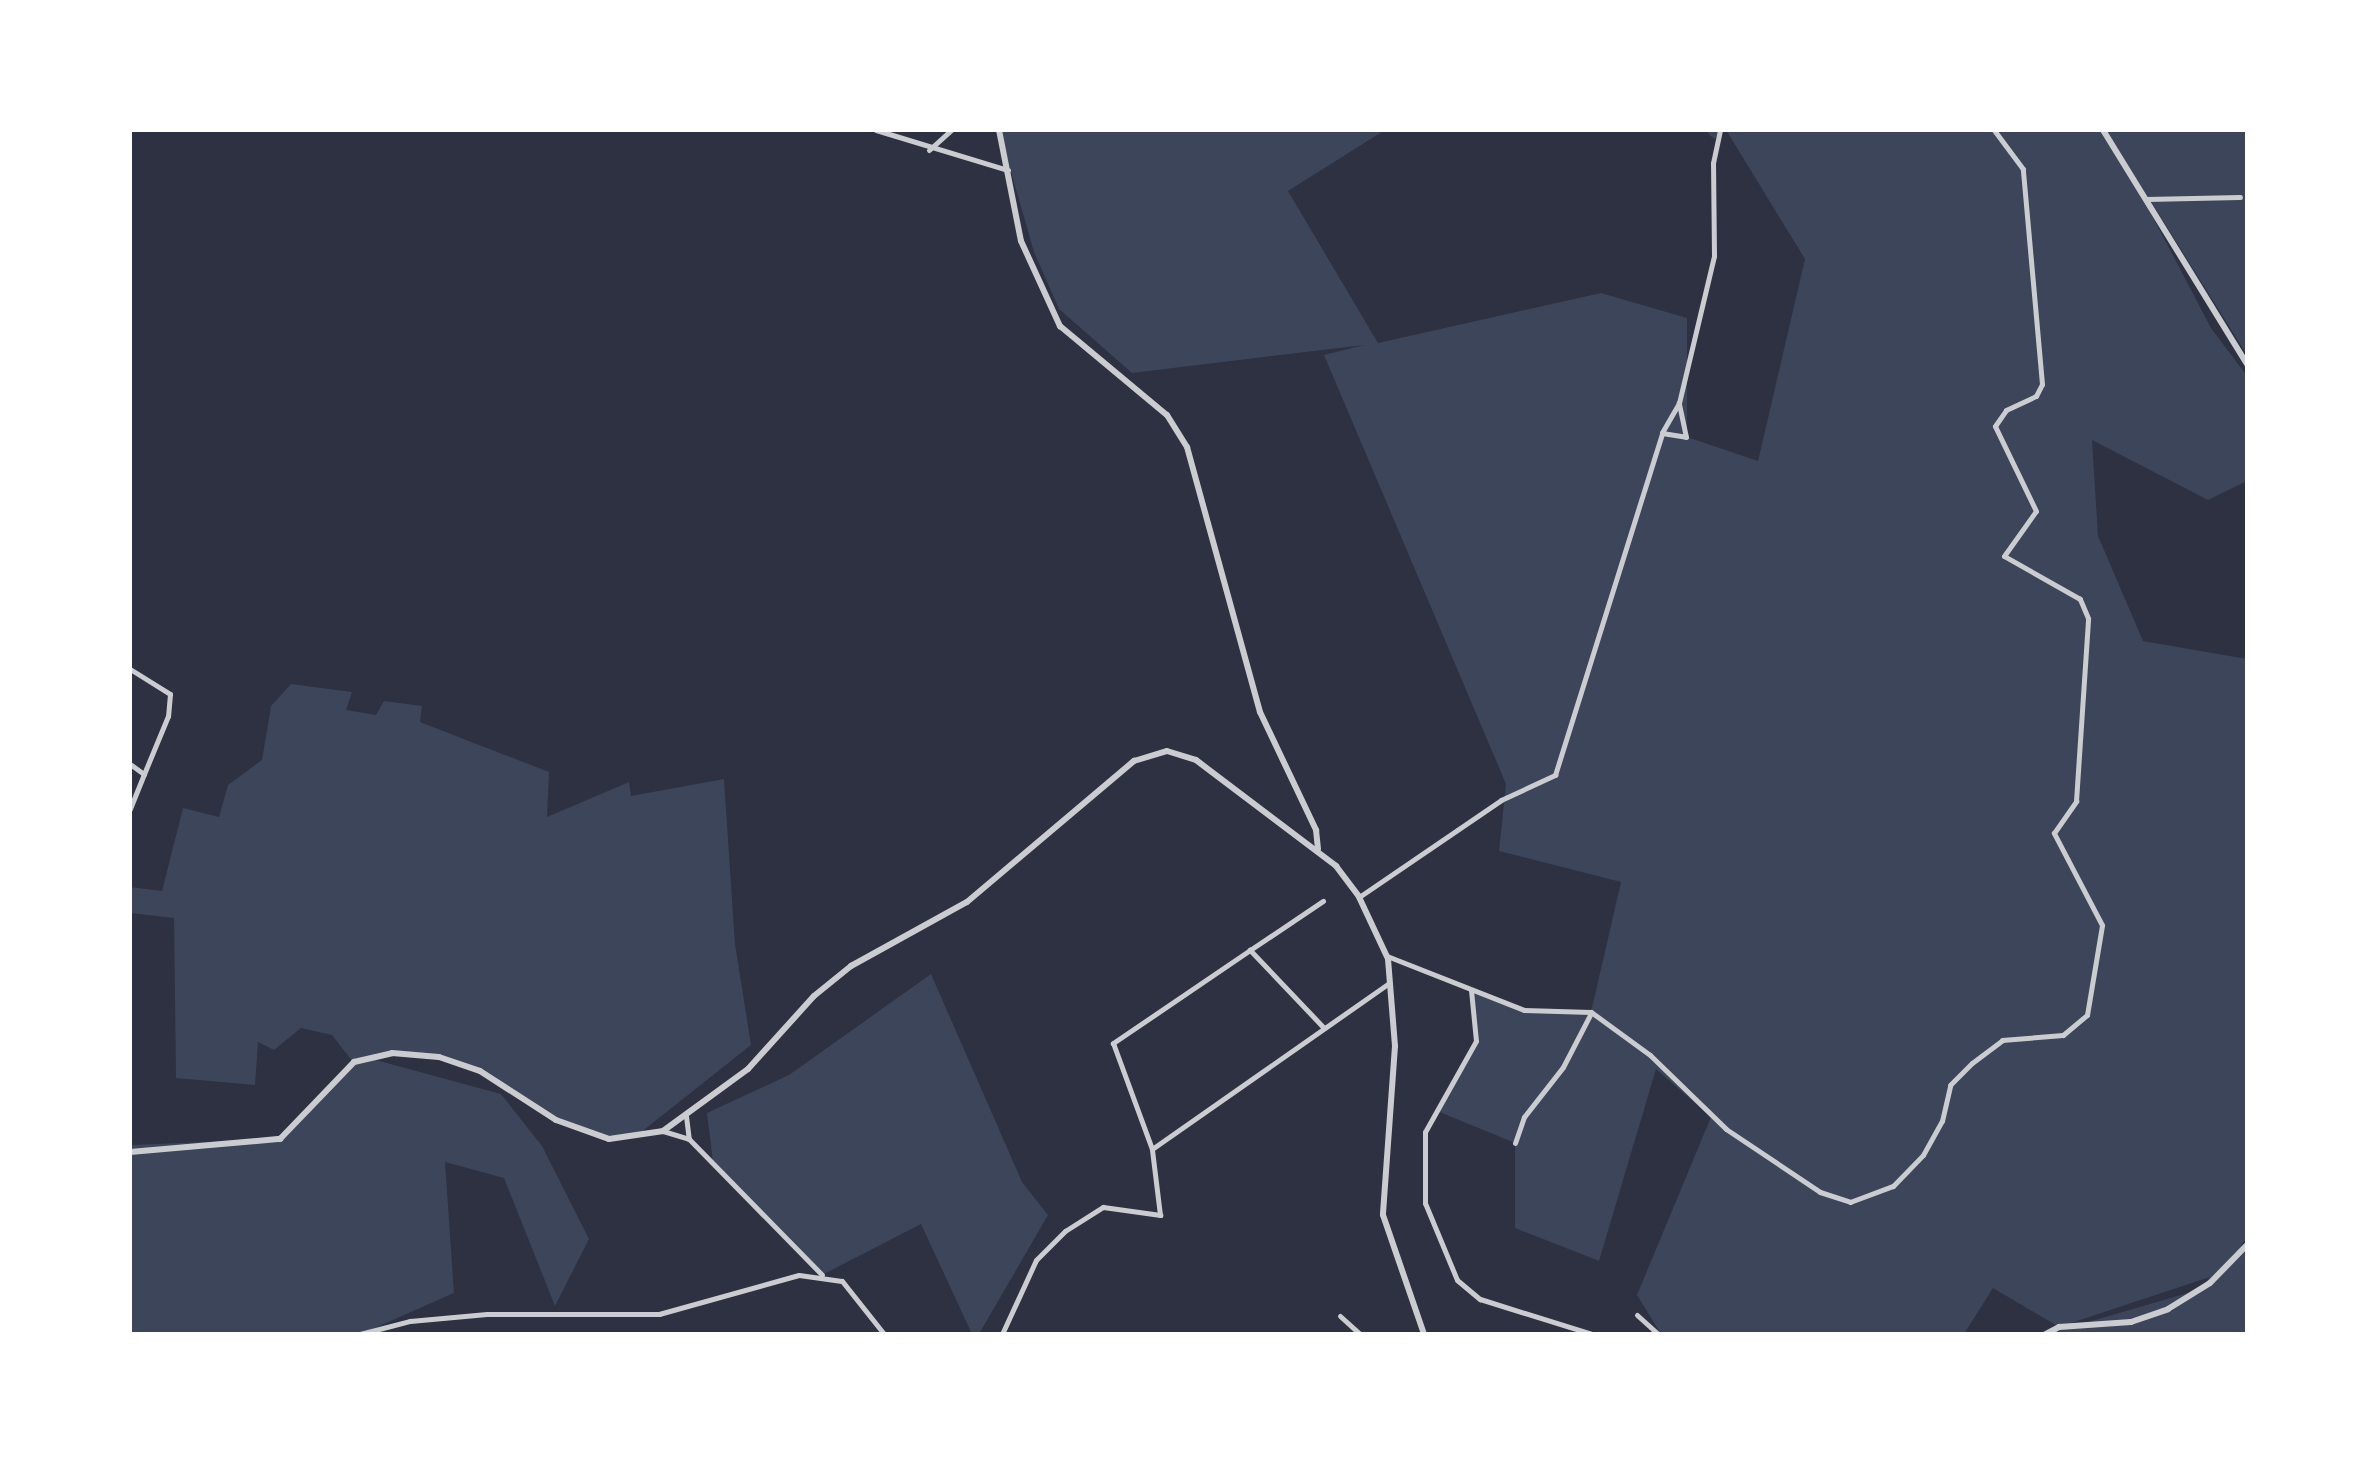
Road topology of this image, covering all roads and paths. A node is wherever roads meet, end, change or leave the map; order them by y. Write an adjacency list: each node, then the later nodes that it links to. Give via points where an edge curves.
1 (876, 130): 7 (street)
2 (951, 130): 7 (street)
3 (999, 130): 8 (street)
4 (1720, 130): 12 (street, via 1713,151 1714,256)
5 (1994, 130): 25 (street, via 2023,169 2042,384 2036,396 2006,410 1994,426 2036,511 2004,556 2080,599 2088,618 2076,801 2054,832 2102,925 2087,1015 2064,1035 2002,1040 1972,1063 1950,1085 1942,1121 1923,1155 1893,1186 1850,1202 1820,1192 1726,1130 1650,1055)
6 (2103, 130): 10 (street)
7 (929, 150): 8 (street)
8 (1008, 170): 18 (street, via 1021,241 1060,326 1167,415 1186,447 1260,712 1316,830)
9 (2240, 197): 10 (street)
10 (2146, 199): 11 (street)
11 (2247, 364)
12 (1679, 403): 13 (street); 13 (street, via 1686,437)
13 (1662, 433): 19 (street, via 1556,775 1501,800)
14 (130, 668): 16 (street, via 170,694)
15 (130, 764): 16 (street)
16 (144, 774): 17 (street)
17 (130, 809)
18 (1318, 849): 19 (street); 27 (street, via 1196,760 1167,751 1134,761 967,902 851,966 748,1069)
19 (1359, 896): 22 (street)
20 (1323, 901): 21 (street)
21 (1250, 950): 26 (street); 31 (street, via 1113,1043)
22 (1387, 956): 23 (street); 24 (street)
23 (1389, 983): 26 (street); 41 (street, via 1395,1046 1383,1214)
24 (1471, 990): 25 (street, via 1524,1010); 42 (street, via 1476,1041 1425,1132 1425,1204 1457,1280 1480,1299)
25 (1591, 1012): 30 (street, via 1564,1067 1524,1116)
26 (1324, 1028): 31 (street)
27 (686, 1116): 28 (street); 29 (street)
28 (663, 1131): 29 (street); 32 (street, via 608,1138 556,1120 480,1070 392,1053 354,1062 280,1138)
29 (688, 1139): 34 (street)
30 (1515, 1143)
31 (1152, 1149): 39 (street, via 1160,1214 1103,1207 1076,1222 1036,1260)
32 (130, 1152)
33 (2247, 1245): 44 (street, via 2210,1282 2168,1309 2132,1322 2059,1327)
34 (822, 1276): 37 (street, via 769,1280 659,1314 487,1314 410,1320); 38 (street, via 842,1280)
35 (1637, 1315): 43 (street)
36 (1340, 1316): 40 (street)
37 (360, 1334)
38 (884, 1334)
39 (1002, 1334)
40 (1360, 1334)
41 (1424, 1334)
42 (1592, 1334)
43 (1658, 1334)
44 (2046, 1334)

